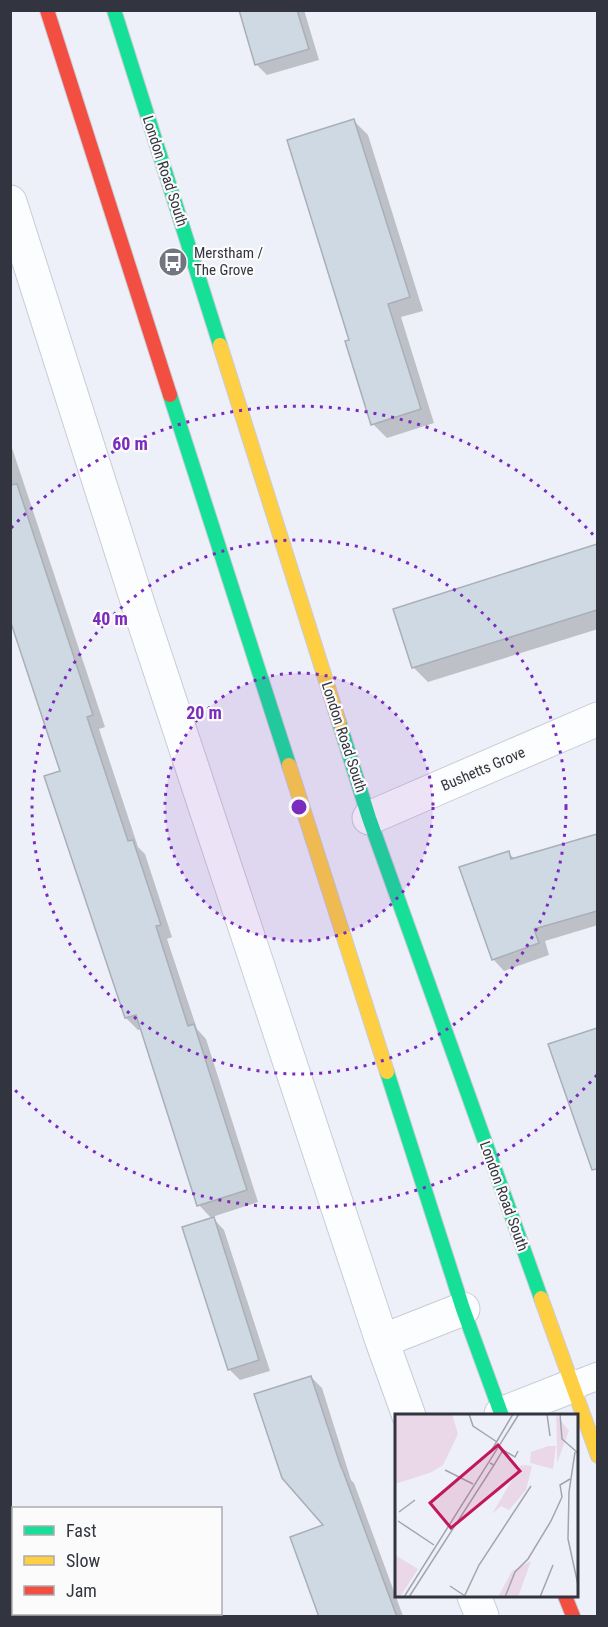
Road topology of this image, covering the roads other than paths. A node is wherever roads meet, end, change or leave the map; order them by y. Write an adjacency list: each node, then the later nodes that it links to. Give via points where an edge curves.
1 (47, 10): 6 (street)
2 (114, 10): 5 (street, London Road South)
3 (10, 202): 7 (street, via 140,610)
4 (597, 719): 5 (street, Bushetts Grove)
5 (369, 818): 8 (street, London Road South)
6 (463, 1309): 7 (street); 10 (street)
7 (382, 1341): 9 (street)
8 (585, 1381): 11 (street); 12 (street, London Road South)
9 (408, 1414)
10 (502, 1414)
11 (504, 1414)
12 (597, 1456)
13 (474, 1597): 15 (street)
14 (565, 1597): 16 (street)
15 (482, 1617)
16 (573, 1617)

